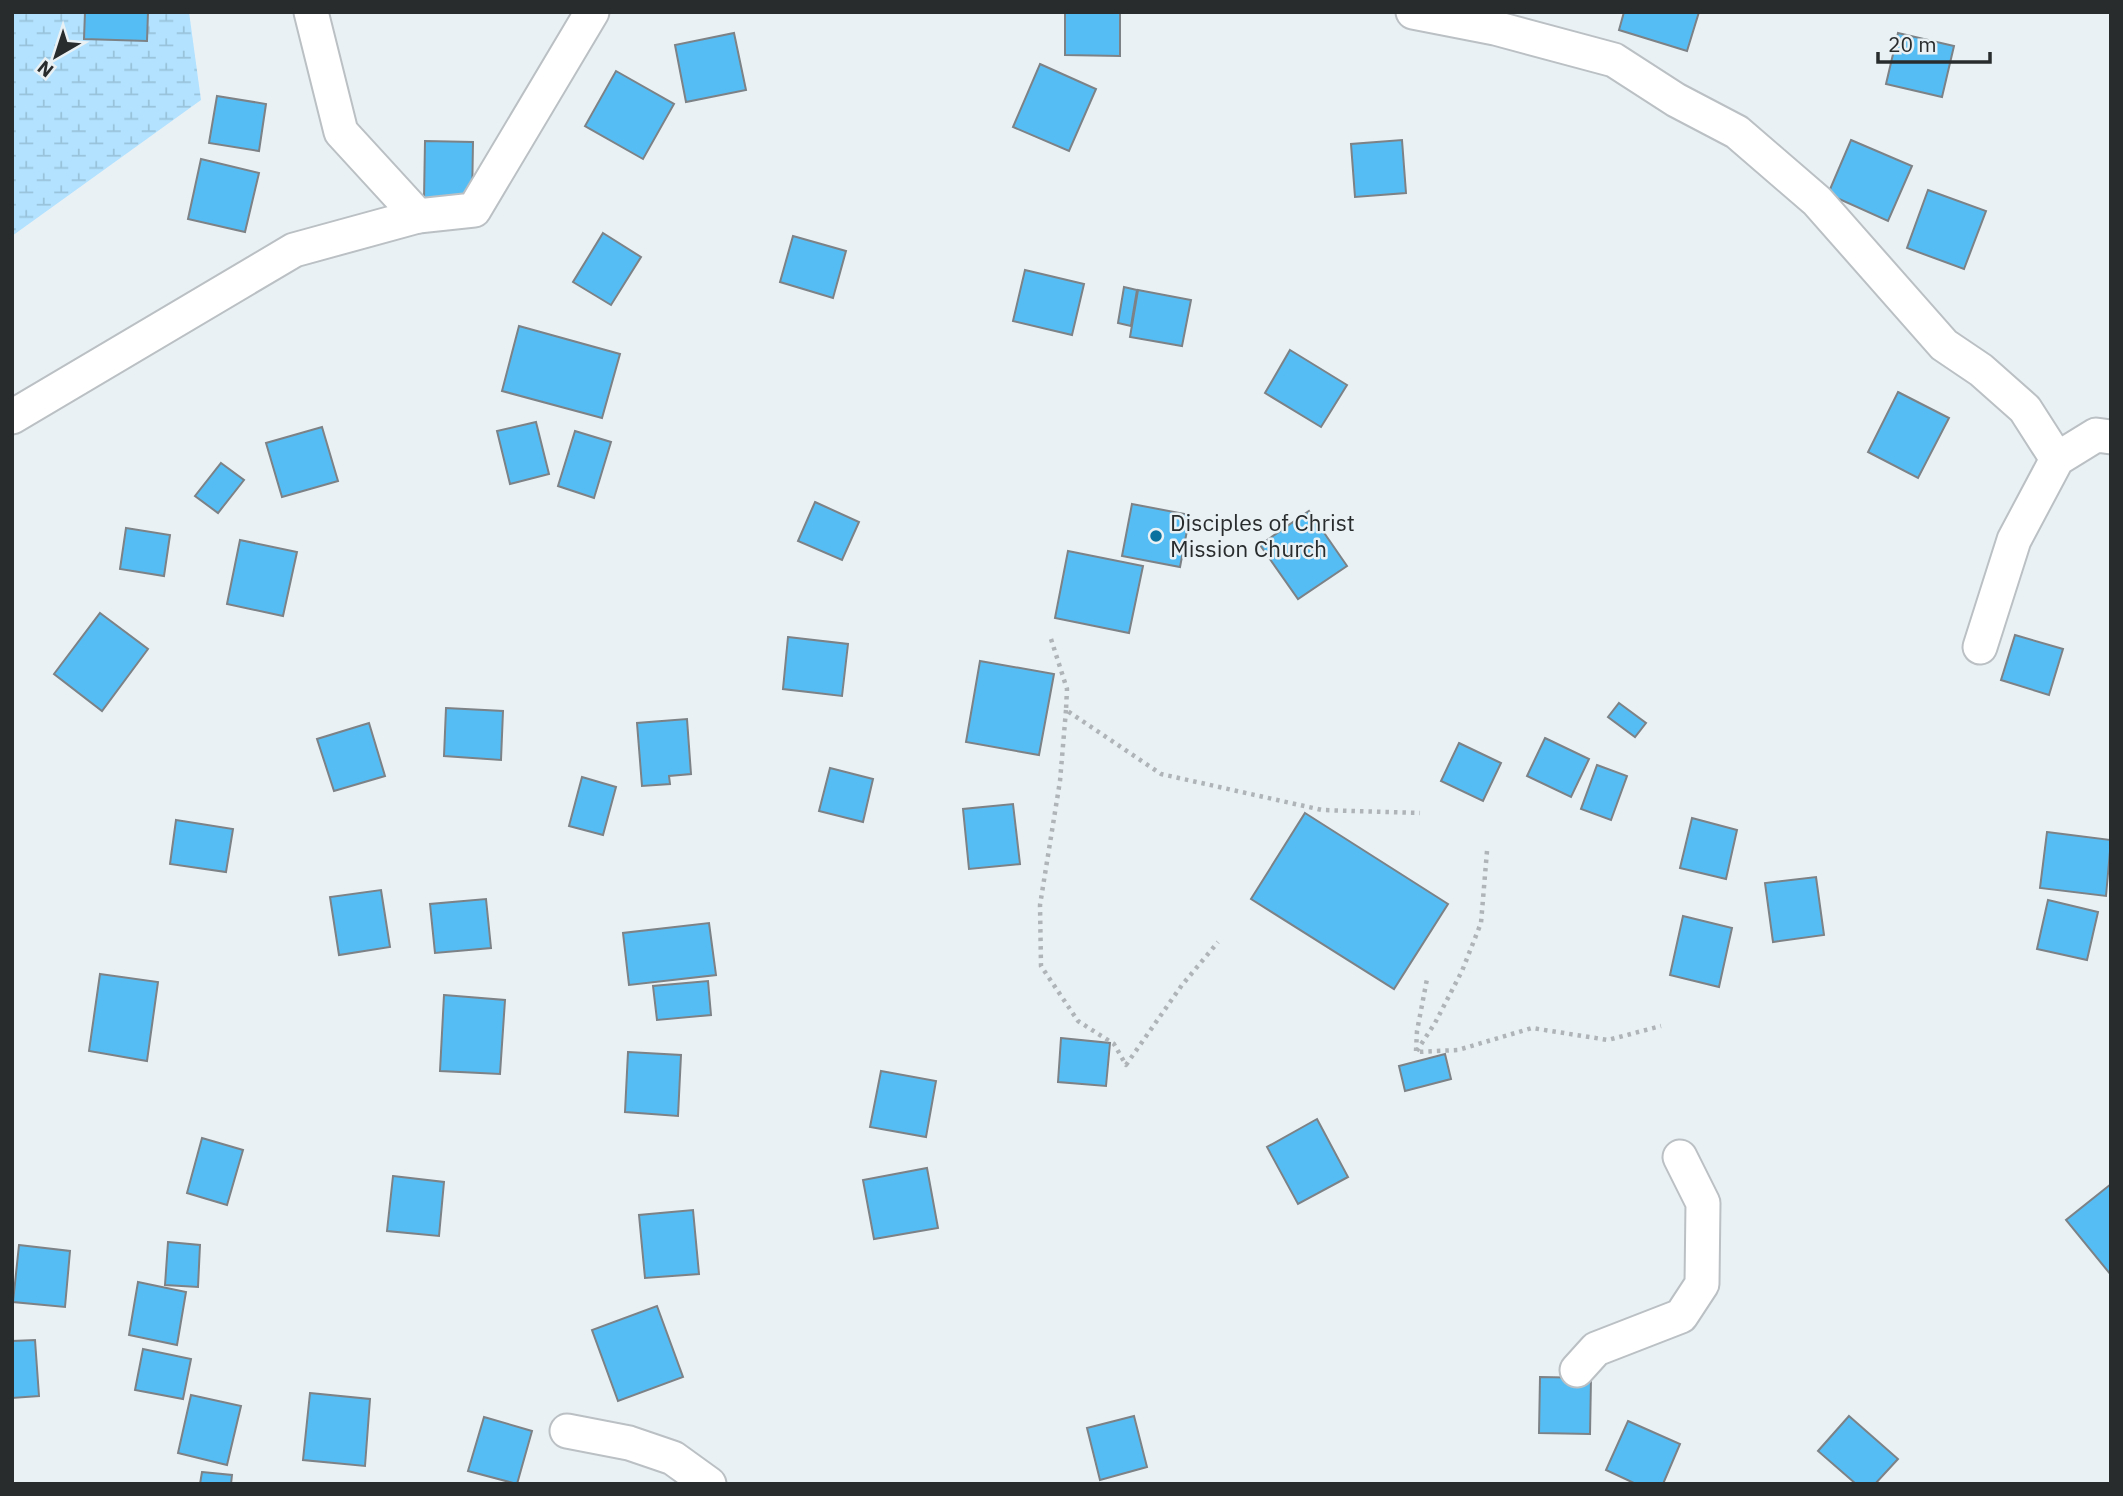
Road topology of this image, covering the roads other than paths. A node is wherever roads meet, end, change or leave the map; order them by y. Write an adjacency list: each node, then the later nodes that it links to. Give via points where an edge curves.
1 (312, 12): 4 (street, via 341,132)
2 (592, 12): 4 (street, via 474,210)
3 (1413, 12): 7 (street, via 1614,60 1737,132 1817,201 1944,345 2025,408)
4 (418, 216): 5 (street, via 294,250)
5 (12, 417)
6 (2111, 437): 7 (street, via 2096,435)
7 (2057, 459): 8 (street, via 2014,540)
8 (1980, 647)
9 (1680, 1157): 10 (street, via 1703,1203 1702,1284 1681,1316 1596,1349)
10 (1577, 1370)
11 (567, 1431): 12 (street, via 629,1443 673,1458)
12 (709, 1484)

